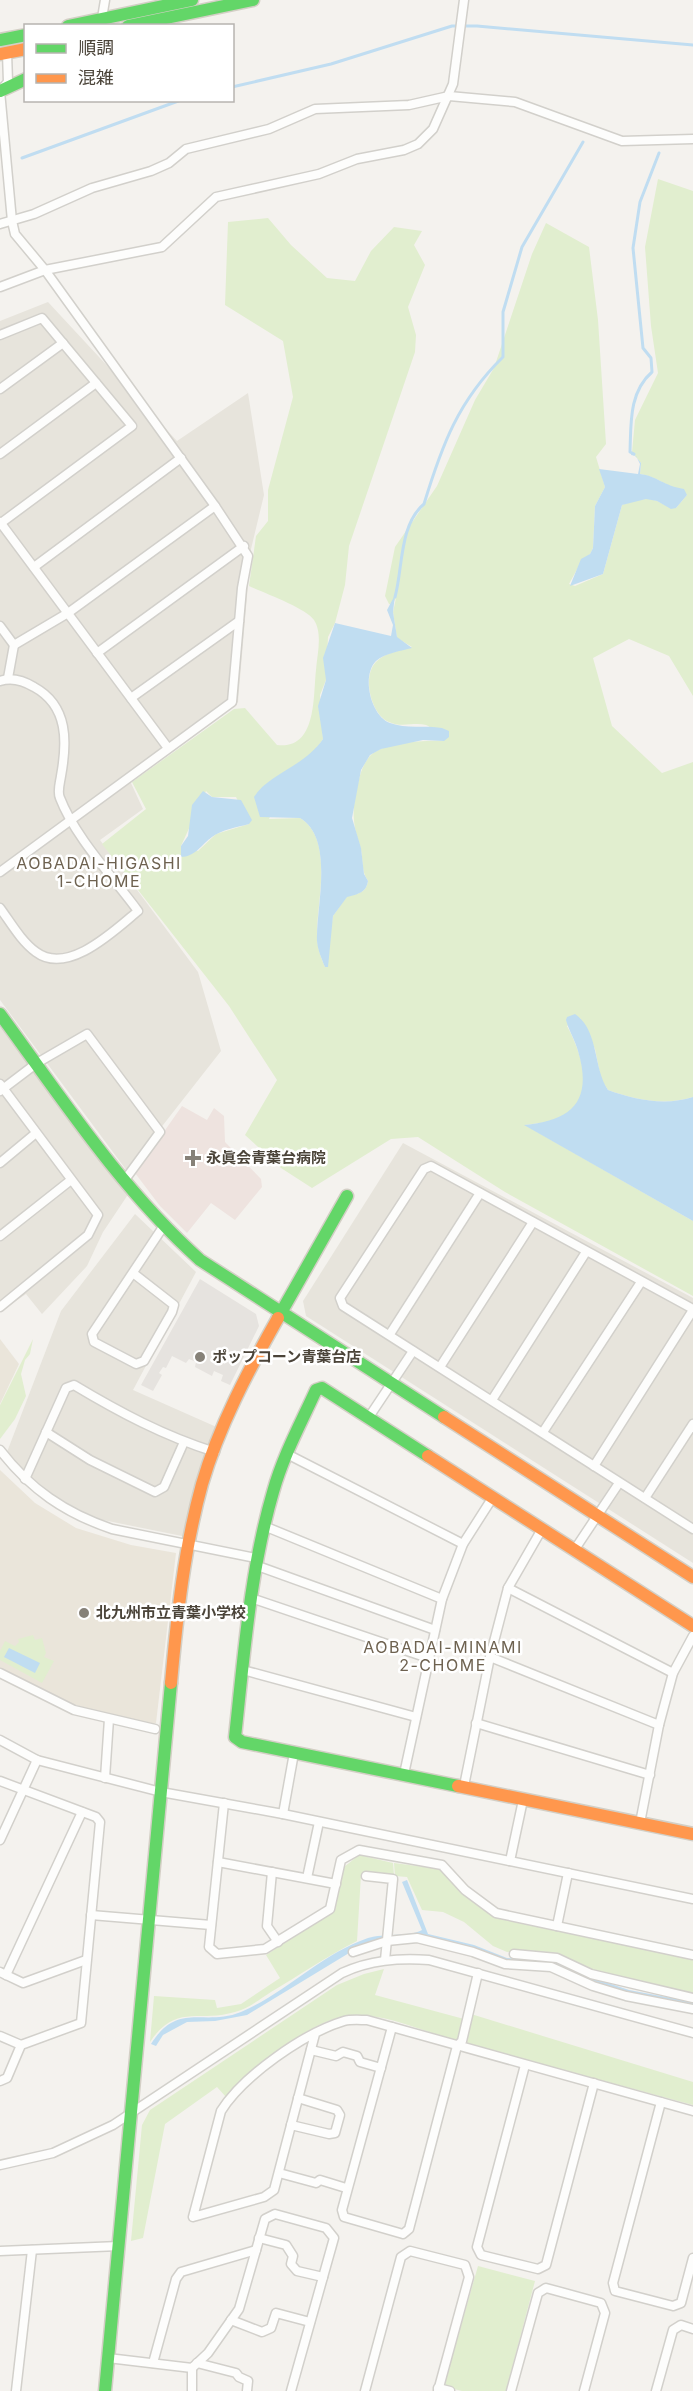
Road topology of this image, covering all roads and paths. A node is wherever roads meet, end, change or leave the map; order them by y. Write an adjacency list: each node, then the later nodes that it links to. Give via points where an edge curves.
1 (105, 0): 5 (street)
2 (192, 0): 5 (street)
3 (253, 0): 7 (street)
4 (464, 0): 14 (street, via 457,61)
5 (102, 18): 6 (street)
6 (76, 24)
7 (138, 24)
8 (24, 35): 9 (street)
9 (0, 40)
10 (24, 49): 11 (street)
11 (4, 54): 13 (street, via 8,82)
12 (24, 80): 13 (street)
13 (0, 91): 16 (street)
14 (448, 96): 15 (street, via 515,102 622,141); 16 (street, via 409,105 315,109 268,129 186,149 152,171 92,188); 18 (street, via 433,129 418,144 357,159 319,174 216,196 162,247)
15 (693, 139)
16 (12, 221): 17 (street); 18 (street, via 15,234)
17 (0, 224)
18 (45, 270): 19 (street); 25 (street)
19 (0, 287)
20 (0, 335): 21 (street, via 42,318)
21 (63, 343): 22 (street); 23 (street)
22 (96, 383): 24 (street); 27 (street, via 132,426)
23 (0, 389)
24 (0, 454)
25 (181, 458): 26 (street); 29 (street)
26 (216, 506): 28 (street); 30 (street)
27 (1, 523): 29 (street)
28 (244, 546): 31 (street, via 248,556); 34 (street)
29 (34, 567): 30 (street)
30 (68, 613): 33 (street); 34 (street)
31 (239, 621): 36 (street); 37 (street, via 232,702)
32 (0, 626): 33 (street)
33 (14, 645): 35 (street)
34 (98, 653): 36 (street)
35 (4, 679): 38 (street, via 41,691 60,716 66,733 58,795)
36 (131, 698): 37 (street)
37 (168, 748): 38 (street)
38 (69, 819): 39 (street); 40 (street, via 138,911 99,943 60,958 36,952)
39 (0, 872)
40 (0, 908)
41 (0, 1014): 42 (street)
42 (37, 1063): 43 (street); 47 (street); 47 (street, via 87,1034 160,1131)
43 (1, 1088): 44 (street)
44 (36, 1133): 45 (street); 46 (street)
45 (0, 1163)
46 (70, 1180): 52 (street); 56 (street, via 98,1215 97,1222 88,1235)
47 (124, 1181): 51 (street)
48 (480, 1193): 50 (street); 59 (street); 59 (street, via 431,1166 424,1169 340,1298 344,1306)
49 (347, 1196): 58 (street)
50 (533, 1222): 53 (street); 61 (street)
51 (164, 1227): 54 (street); 58 (street, via 200,1260)
52 (0, 1236)
53 (586, 1252): 55 (street); 63 (street)
54 (133, 1273): 54 (street, via 174,1305 144,1361 136,1364 94,1342 92,1334)
55 (641, 1282): 57 (street); 67 (street)
56 (0, 1307)
57 (693, 1310): 72 (street)
58 (281, 1314): 62 (street); 70 (street, via 231,1410)
59 (390, 1334): 60 (street)
60 (414, 1351): 61 (street); 62 (street)
61 (440, 1366): 63 (street)
62 (392, 1383): 64 (street); 77 (street)
63 (492, 1400): 67 (street)
64 (369, 1417): 71 (street, via 322,1388 316,1390); 75 (street)
65 (693, 1424): 76 (street)
66 (46, 1432): 68 (street, via 66,1388 74,1385 129,1418); 68 (street, via 90,1460 155,1492 164,1487); 73 (street)
67 (543, 1432): 72 (street)
68 (184, 1442): 70 (street)
69 (0, 1450): 73 (street)
70 (215, 1452): 81 (street, via 203,1482)
71 (287, 1454): 78 (street); 82 (street)
72 (594, 1466): 74 (street)
73 (25, 1479): 81 (street, via 65,1509 89,1521)
74 (620, 1483): 76 (street); 77 (street)
75 (494, 1497): 79 (street); 82 (street)
76 (645, 1498): 80 (street)
77 (598, 1515): 83 (street); 85 (street)
78 (264, 1526): 84 (street); 88 (street)
79 (542, 1529): 83 (street); 86 (street)
80 (693, 1529)
81 (190, 1544): 84 (street); 111 (street, via 178,1608)
82 (462, 1544): 88 (street)
83 (575, 1549): 89 (street)
84 (256, 1562): 87 (street); 90 (street)
85 (693, 1577)
86 (508, 1588): 92 (street); 96 (street)
87 (251, 1598): 93 (street); 94 (street)
88 (442, 1599): 90 (street)
89 (693, 1626)
90 (435, 1630): 93 (street)
91 (693, 1636): 96 (street)
92 (490, 1657): 99 (street); 100 (street)
93 (428, 1658): 97 (street)
94 (243, 1670): 97 (street); 103 (street, via 235,1737)
95 (0, 1673): 98 (street, via 65,1706)
96 (673, 1673): 100 (street)
97 (416, 1717): 105 (street)
98 (110, 1719): 101 (street); 107 (street)
99 (476, 1723): 106 (street); 109 (street)
100 (659, 1725): 106 (street)
101 (155, 1729)
102 (0, 1740): 104 (street)
103 (294, 1753): 105 (street); 115 (street)
104 (37, 1760): 107 (street); 110 (street)
105 (404, 1774): 109 (street)
106 (650, 1775): 117 (street)
107 (105, 1778): 111 (street)
108 (0, 1781): 110 (street)
109 (464, 1786): 112 (street)
110 (22, 1792): 114 (street); 119 (street)
111 (161, 1792): 113 (street); 129 (street)
112 (523, 1800): 117 (street); 120 (street)
113 (224, 1803): 115 (street); 121 (street)
114 (82, 1812): 128 (street, via 99,1822); 139 (street)
115 (283, 1814): 116 (street)
116 (319, 1822): 120 (street); 125 (street)
117 (640, 1823): 118 (street)
118 (693, 1834)
119 (0, 1840)
120 (510, 1861): 123 (street)
121 (218, 1862): 122 (street); 130 (street)
122 (272, 1872): 125 (street); 133 (street, via 267,1926)
123 (568, 1873): 127 (street); 131 (street)
124 (366, 1876): 132 (street, via 393,1879)
125 (307, 1878): 126 (street)
126 (336, 1884): 131 (street, via 341,1860 359,1850 442,1864 465,1890 496,1913); 133 (street, via 330,1909)
127 (693, 1899)
128 (91, 1915): 129 (street); 137 (street)
129 (151, 1920): 130 (street); 156 (street)
130 (211, 1925): 133 (street, via 209,1947 217,1954 265,1949)
131 (557, 1926): 136 (street)
132 (387, 1941): 134 (street); 138 (street); 142 (street, via 417,1938 505,1964 546,1965 615,1992)
133 (278, 1942)
134 (353, 1953)
135 (514, 1954): 141 (street, via 557,1958 591,1974)
136 (693, 1954)
137 (86, 1960): 139 (street, via 23,1983); 147 (street, via 81,2023)
138 (385, 1960): 140 (street, via 429,1960); 156 (street, via 342,1973)
139 (3, 1973)
140 (478, 1973): 144 (street); 148 (street, via 462,2041)
141 (693, 1998)
142 (693, 2009)
143 (392, 2027): 145 (street, via 367,2020 346,2020); 148 (street); 151 (street)
144 (693, 2033)
145 (315, 2034): 149 (street); 160 (street, via 280,2055 228,2100 221,2111 193,2217 264,2198 274,2190)
146 (0, 2036): 147 (street)
147 (21, 2045): 152 (street, via 7,2078)
148 (457, 2046): 150 (street); 161 (street, via 409,2229 403,2234 344,2217)
149 (311, 2050): 151 (street, via 336,2056 343,2052); 154 (street)
150 (525, 2065): 153 (street); 153 (street, via 477,2247 481,2255 538,2269 546,2265)
151 (381, 2068): 161 (street)
152 (0, 2081)
153 (594, 2083): 155 (street)
154 (298, 2098): 158 (street); 158 (street, via 337,2110 340,2115 335,2133)
155 (662, 2103): 157 (street); 168 (street, via 613,2283 615,2291 673,2306 681,2303)
156 (134, 2110): 159 (street, via 113,2125 53,2153); 163 (street)
157 (693, 2111)
158 (291, 2125): 160 (street)
159 (0, 2165)
160 (279, 2173): 161 (street)
161 (346, 2188)
162 (260, 2238): 165 (street); 169 (street, via 286,2245 297,2271); 169 (street, via 265,2219 275,2214 326,2228 334,2238)
163 (119, 2246): 164 (street); 173 (street)
164 (32, 2250): 166 (street); 177 (street)
165 (256, 2250): 170 (street, via 239,2309); 174 (street, via 181,2272)
166 (0, 2251)
167 (693, 2258): 168 (street)
168 (691, 2272)
169 (323, 2277): 171 (street)
170 (231, 2320): 171 (street, via 262,2332 271,2328 276,2313); 175 (street, via 208,2354)
171 (310, 2322): 181 (street)
172 (693, 2329): 186 (street, via 681,2325 673,2330)
173 (108, 2358): 174 (street); 178 (street)
174 (153, 2363): 175 (street)
175 (194, 2365): 179 (street); 180 (street, via 236,2373 248,2381)
176 (438, 2390): 182 (street, via 469,2277 465,2265 410,2251 401,2257); 183 (street)
177 (16, 2391)
178 (105, 2391)
179 (192, 2391)
180 (247, 2391)
181 (291, 2391)
182 (364, 2391)
183 (450, 2391)
184 (510, 2391): 185 (street, via 538,2293 546,2288 601,2303 605,2313)
185 (584, 2391)
186 (656, 2391)

